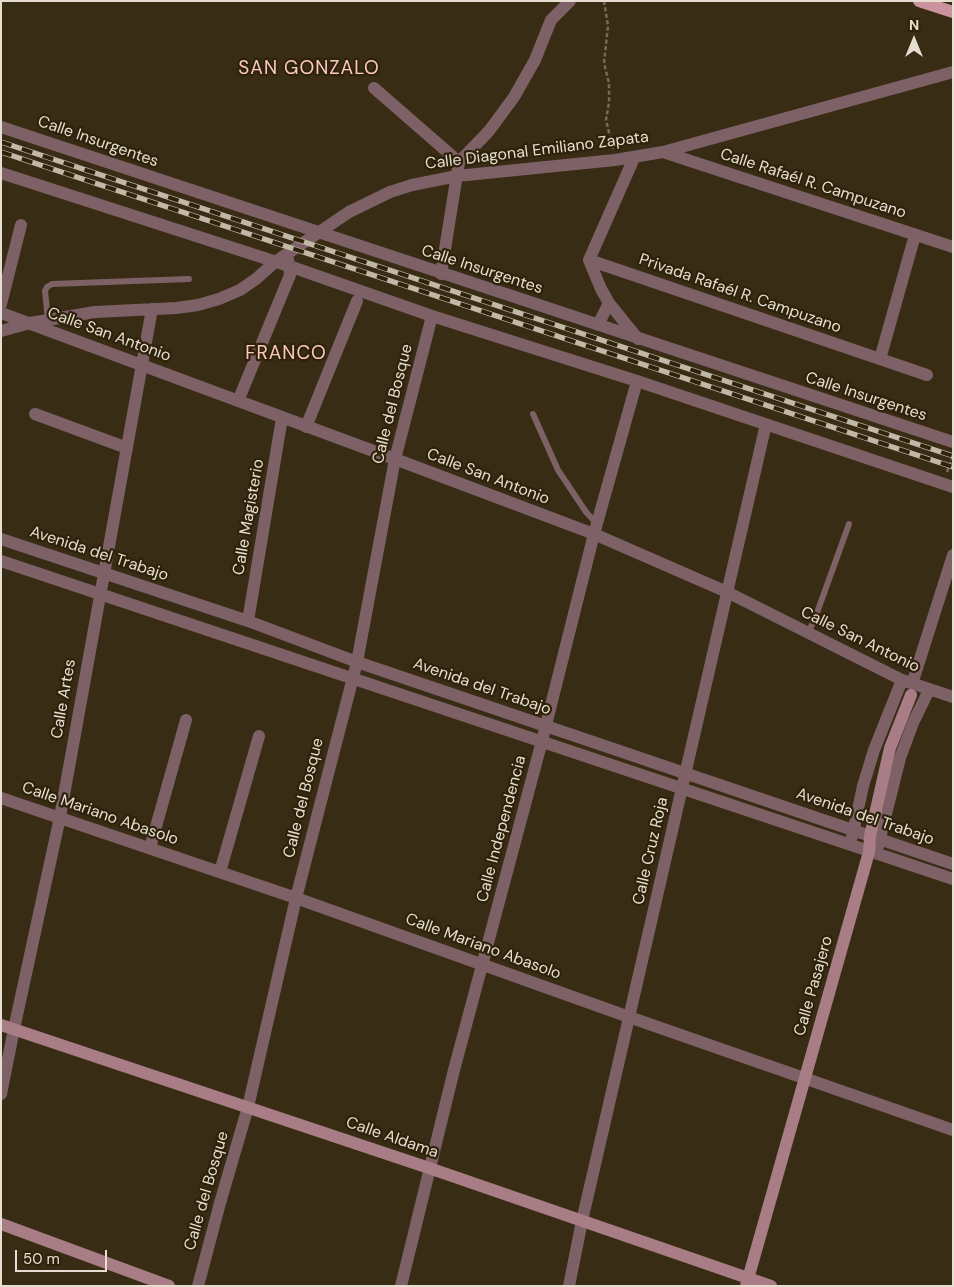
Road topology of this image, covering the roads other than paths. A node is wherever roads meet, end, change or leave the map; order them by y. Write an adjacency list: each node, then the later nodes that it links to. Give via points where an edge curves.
1 (570, 1): 9 (street, via 551,20 535,60 514,97 489,131)
2 (919, 1): 3 (main road)
3 (953, 12)
4 (953, 72): 7 (street, Calle Diagonal Emiliano Zapata)
5 (374, 88): 9 (street)
6 (1, 127): 13 (street, Calle Insurgentes)
7 (663, 152): 8 (street, Calle Diagonal Emiliano Zapata); 14 (street, Calle Rafaél R. Campuzano)
8 (634, 158): 11 (street, Calle Diagonal Emiliano Zapata); 16 (street)
9 (459, 162): 11 (street)
10 (1, 172): 17 (street)
11 (457, 176): 13 (street, Calle Diagonal Emiliano Zapata, via 390,192); 19 (street)
12 (21, 225): 23 (street)
13 (317, 232): 18 (street, Calle Diagonal Emiliano Zapata); 19 (street, Calle Insurgentes)
14 (916, 235): 15 (street, Calle Rafaél R. Campuzano); 32 (street)
15 (953, 247)
16 (589, 260): 22 (street); 32 (street, Privada Rafaél R. Campuzano)
17 (275, 262): 18 (street, Calle Diagonal Emiliano Zapata); 24 (street, Calle Diagonal Emiliano Zapata, via 240,290 219,299 198,305)
18 (289, 265): 26 (street); 36 (street)
19 (441, 274): 29 (street, Calle Insurgentes)
20 (189, 279): 27 (lane, via 52,284 45,291)
21 (357, 301): 41 (street)
22 (609, 303): 29 (street); 31 (street)
23 (1, 304)
24 (152, 309): 27 (street, Calle Diagonal Emiliano Zapata, via 95,312); 33 (street, Calle Artes)
25 (1, 313): 28 (street, Calle San Antonio)
26 (432, 316): 35 (street); 44 (street, Calle del Bosque)
27 (48, 320): 28 (street, Calle Diagonal Emiliano Zapata)
28 (30, 324): 30 (street, Calle Diagonal Emiliano Zapata); 33 (street, Calle San Antonio)
29 (598, 325): 31 (street, Calle Insurgentes)
30 (1, 330)
31 (638, 339): 42 (street, Calle Insurgentes)
32 (880, 359): 34 (street, Privada Rafaél R. Campuzano)
33 (142, 365): 36 (street, Calle San Antonio); 43 (street, Calle Artes)
34 (926, 375)
35 (637, 381): 40 (street); 47 (street, Calle Independencia)
36 (238, 401): 39 (street, Calle San Antonio)
37 (35, 414): 43 (street)
38 (533, 414): 47 (lane, via 558,470)
39 (282, 418): 41 (street, Calle San Antonio); 54 (street, Calle Magisterio)
40 (766, 424): 45 (street); 52 (street, Calle Cruz Roja)
41 (306, 427): 44 (street, Calle San Antonio)
42 (953, 442)
43 (126, 448): 51 (street, Calle Artes)
44 (395, 459): 47 (street, Calle San Antonio); 56 (street, Calle del Bosque)
45 (953, 487)
46 (849, 524): 55 (lane)
47 (595, 529): 52 (street, Calle San Antonio); 62 (street, Calle Independencia)
48 (1, 539): 51 (street, Avenida del Trabajo)
49 (953, 555): 58 (street, Calle Pasajero)
50 (1, 560): 53 (street, Avenida del Trabajo)
51 (104, 572): 53 (street, Calle Artes); 54 (street, Avenida del Trabajo)
52 (727, 592): 55 (street, Calle San Antonio); 65 (street, Calle Cruz Roja)
53 (100, 593): 57 (street, Avenida del Trabajo); 68 (street, Calle Artes)
54 (248, 621): 56 (street, Avenida del Trabajo)
55 (808, 632): 58 (street, Calle San Antonio)
56 (357, 662): 57 (street, Calle del Bosque); 62 (street, Avenida del Trabajo)
57 (352, 679): 64 (street, Avenida del Trabajo); 77 (street, Calle del Bosque)
58 (908, 686): 59 (street, Calle San Antonio); 69 (street, via 874,750); 70 (street, Calle Pasajero, via 890,748)
59 (929, 690): 60 (street, Calle San Antonio); 70 (street, via 900,758)
60 (953, 697)
61 (186, 720): 72 (street)
62 (546, 726): 64 (street, Calle Independencia); 65 (street, Avenida del Trabajo)
63 (259, 736): 75 (street)
64 (542, 742): 66 (street, Avenida del Trabajo); 78 (street, Calle Independencia)
65 (685, 773): 66 (street, Calle Cruz Roja); 69 (street, Avenida del Trabajo)
66 (682, 788): 71 (street, Avenida del Trabajo); 79 (street, Calle Cruz Roja)
67 (1, 798): 68 (street, Calle Mariano Abasolo)
68 (60, 817): 72 (street, Calle Mariano Abasolo); 80 (street, Calle Artes)
69 (854, 830): 70 (street, Avenida del Trabajo); 71 (street)
70 (875, 837): 73 (street, Calle Pasajero); 74 (street, Avenida del Trabajo)
71 (850, 845): 73 (street, Avenida del Trabajo)
72 (150, 848): 75 (street, Calle Mariano Abasolo)
73 (872, 853): 76 (street, Avenida del Trabajo); 81 (street, Calle Pasajero)
74 (953, 864)
75 (220, 872): 77 (street, Calle Mariano Abasolo)
76 (953, 879)
77 (296, 898): 78 (street, Calle Mariano Abasolo); 83 (street, Calle del Bosque)
78 (482, 964): 79 (street, Calle Mariano Abasolo); 85 (street, Calle Independencia)
79 (629, 1017): 81 (street, Calle Mariano Abasolo); 86 (street, Calle Cruz Roja)
80 (7, 1027): 82 (street, Calle Artes); 83 (street, Calle Aldama)
81 (806, 1078): 84 (street, Calle Mariano Abasolo); 88 (street, Calle Pasajero)
82 (1, 1094)
83 (248, 1107): 85 (street, Calle Aldama); 90 (street, Calle del Bosque)
84 (953, 1130)
85 (429, 1168): 86 (street, Calle Aldama); 91 (street, Calle Independencia)
86 (582, 1221): 88 (street, Calle Aldama); 92 (street, Calle Cruz Roja)
87 (1, 1224): 89 (street)
88 (748, 1282): 93 (street, Calle Aldama)
89 (169, 1286)
90 (198, 1286)
91 (401, 1286)
92 (569, 1286)
93 (770, 1286)

